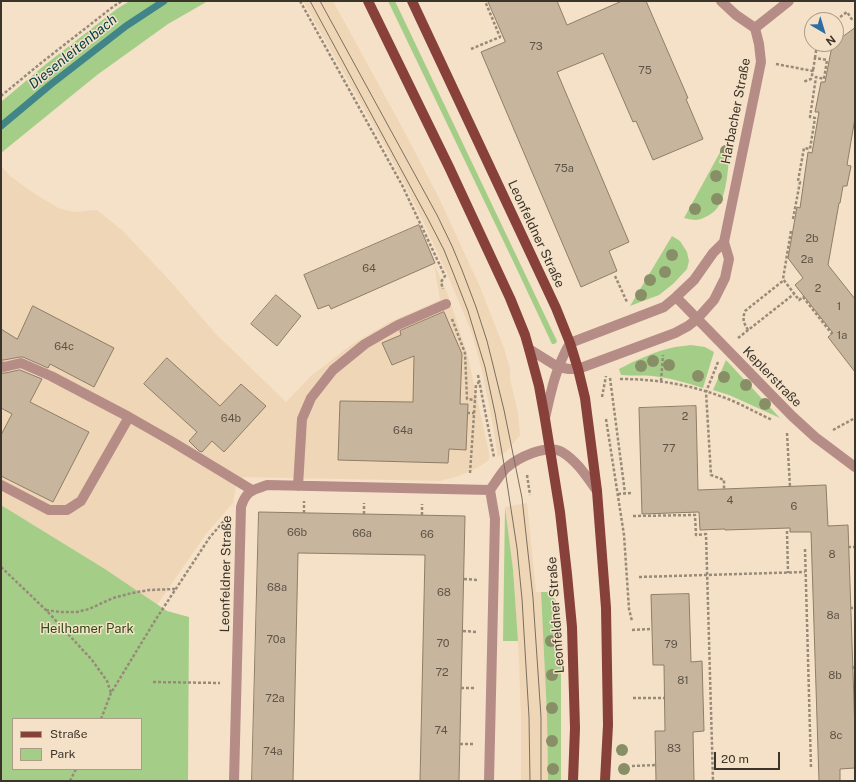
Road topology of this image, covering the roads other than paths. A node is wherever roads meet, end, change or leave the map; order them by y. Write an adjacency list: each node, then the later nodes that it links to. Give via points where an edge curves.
1 (368, 1): 11 (main road, Leonfeldner Straße, via 510,298)
2 (412, 1): 10 (main road, Leonfeldner Straße)
3 (721, 1): 5 (street)
4 (789, 1): 5 (street)
5 (755, 28): 6 (street, Harbacher Straße, via 761,62)
6 (724, 242): 7 (street, via 694,280); 9 (street, Harbacher Straße, via 729,258 725,278 714,300)
7 (676, 297): 9 (street, Keplerstraße); 10 (street, via 664,307)
8 (446, 304): 20 (street, via 398,325 365,344 333,370 311,398 302,419)
9 (697, 319): 14 (street, Harbacher Straße, via 675,333); 18 (street, Keplerstraße, via 792,416)
10 (570, 343): 13 (street); 14 (main road, Leonfeldner Straße)
11 (529, 349): 13 (street); 16 (main road, Leonfeldner Straße)
12 (1, 366): 15 (street, via 21,363)
13 (558, 368): 14 (street, Harbacher Straße); 16 (street, via 551,387)
14 (578, 369): 23 (main road, Leonfeldner Straße, via 587,410)
15 (129, 417): 19 (street, via 82,501 67,510 49,510); 21 (street)
16 (545, 419): 17 (main road, Leonfeldner Straße)
17 (549, 449): 22 (street, via 514,462); 23 (street, via 561,451 576,463); 26 (main road, Leonfeldner Straße, via 560,512 572,626 575,728)
18 (855, 467)
19 (1, 485)
20 (298, 486): 21 (street, via 267,485); 22 (street)
21 (252, 490): 24 (street, Leonfeldner Straße, via 243,499 240,507)
22 (490, 490): 25 (street, via 495,519)
23 (597, 491): 27 (main road, Leonfeldner Straße, via 606,608 608,725)
24 (234, 781)
25 (489, 781)
26 (573, 781)
27 (605, 781)

